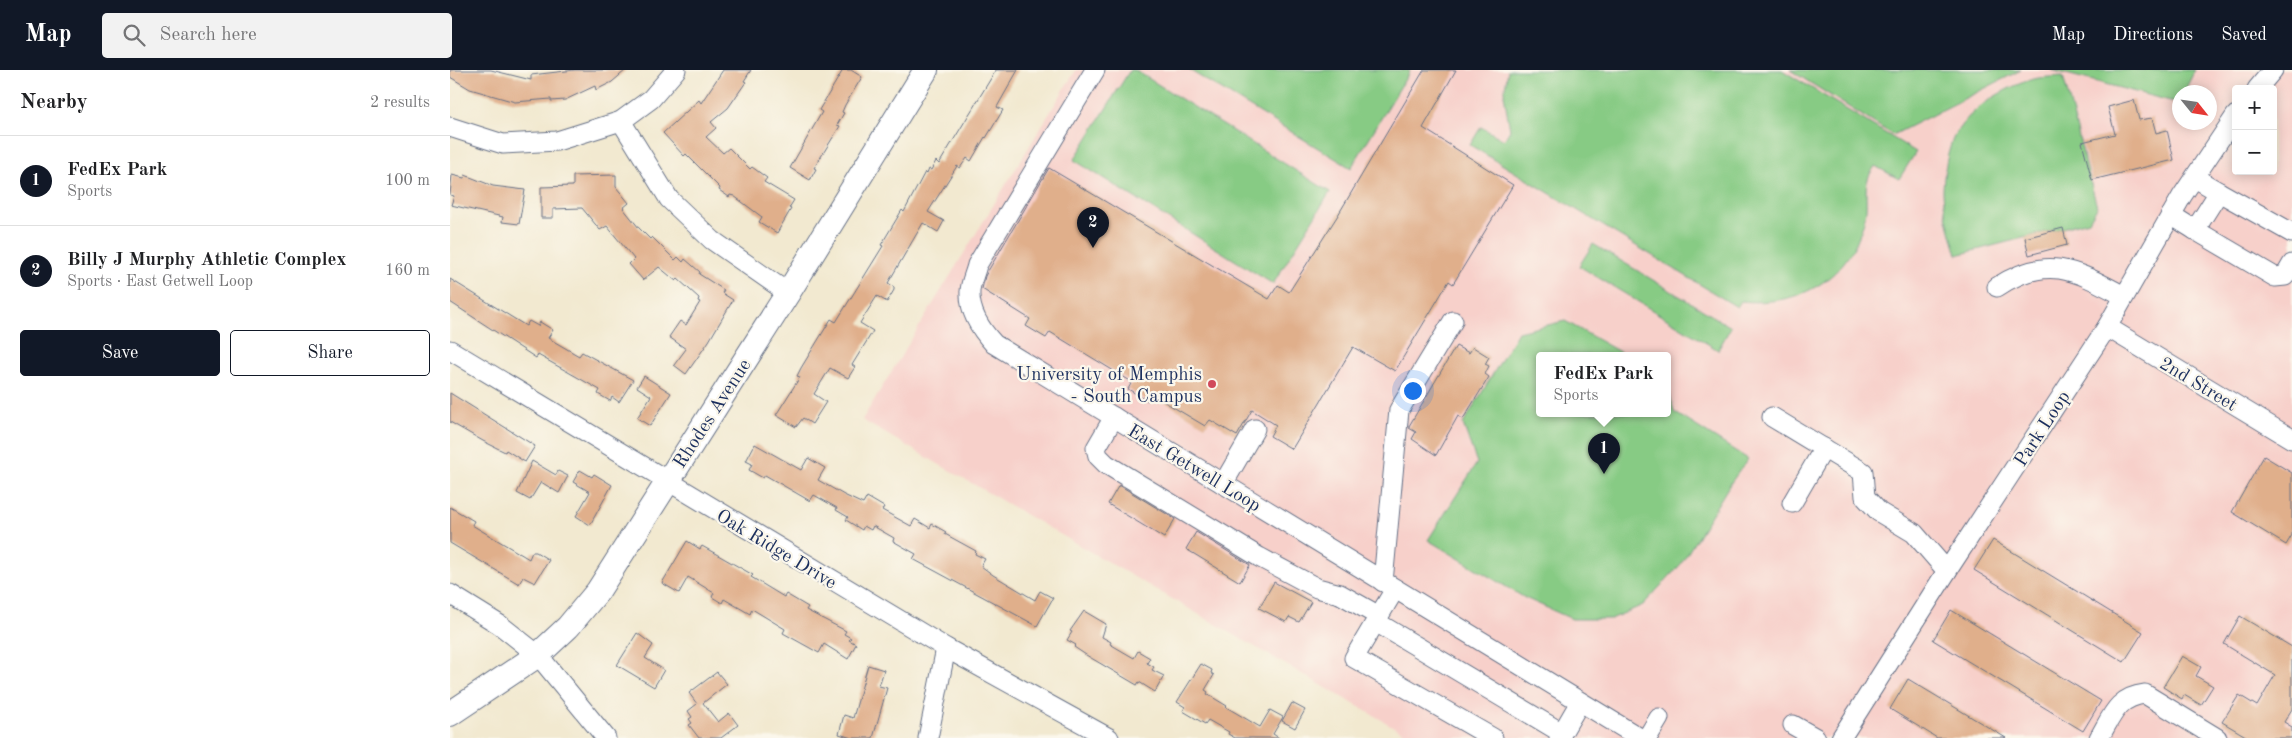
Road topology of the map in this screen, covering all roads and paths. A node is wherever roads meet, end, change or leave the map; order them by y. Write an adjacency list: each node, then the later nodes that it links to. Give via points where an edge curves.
1 (676, 70): 6 (street, via 651,99)
2 (926, 70): 16 (main road, Rhodes Avenue)
3 (1095, 70): 22 (street, East Getwell Loop, via 977,265 970,292 981,331 994,344)
4 (2273, 70): 5 (street)
5 (2260, 85)
6 (621, 121): 8 (street, via 557,141 502,144); 16 (street, via 669,199 712,240)
7 (2232, 121): 9 (street, Park Loop)
8 (450, 127)
9 (2195, 178): 10 (street); 11 (street, Park Loop)
10 (2219, 192): 12 (street); 13 (street)
11 (2171, 215): 12 (street); 17 (street, Park Loop)
12 (2196, 230): 14 (street, via 2275,277 2285,276)
13 (2292, 233)
14 (2292, 264)
15 (1997, 288): 17 (street, via 2021,273 2060,268)
16 (788, 293): 26 (main road, Rhodes Avenue)
17 (2124, 296): 19 (street, Park Loop)
18 (1453, 321): 30 (street, via 1400,410)
19 (2107, 327): 24 (street, 2nd Street); 29 (street, Park Loop)
20 (450, 350): 26 (street, Oak Ridge Drive)
21 (1772, 417): 25 (street)
22 (1114, 418): 27 (street, East Getwell Loop); 32 (street, via 1096,448 1098,456 1106,464 1259,557 1317,588 1340,594)
23 (1255, 429): 27 (street)
24 (2292, 439)
25 (1824, 448): 28 (street); 29 (street, via 1863,472 1865,498 1879,512 1914,533)
26 (667, 482): 33 (street, Oak Ridge Drive); 34 (main road, Rhodes Avenue, via 598,591 568,627)
27 (1223, 484): 30 (street, East Getwell Loop)
28 (1792, 503)
29 (1947, 571): 47 (street, Park Loop)
30 (1389, 585): 32 (street); 35 (street, East Getwell Loop)
31 (450, 594): 34 (street, via 500,625)
32 (1378, 619): 39 (street); 43 (street, via 1354,658)
33 (946, 648): 41 (street); 42 (street, Oak Ridge Drive)
34 (538, 655): 36 (main road, Rhodes Avenue); 40 (street)
35 (1580, 702): 39 (street); 44 (street, East Getwell Loop)
36 (450, 714)
37 (1659, 718): 45 (street)
38 (1793, 725): 46 (street)
39 (1560, 735)
40 (606, 738)
41 (928, 738)
42 (1109, 738)
43 (1493, 738)
44 (1640, 738)
45 (1647, 738)
46 (1816, 738)
47 (1841, 738)
48 (2099, 738): 49 (street, via 2118,706 2131,696 2145,694)
49 (2217, 738)

